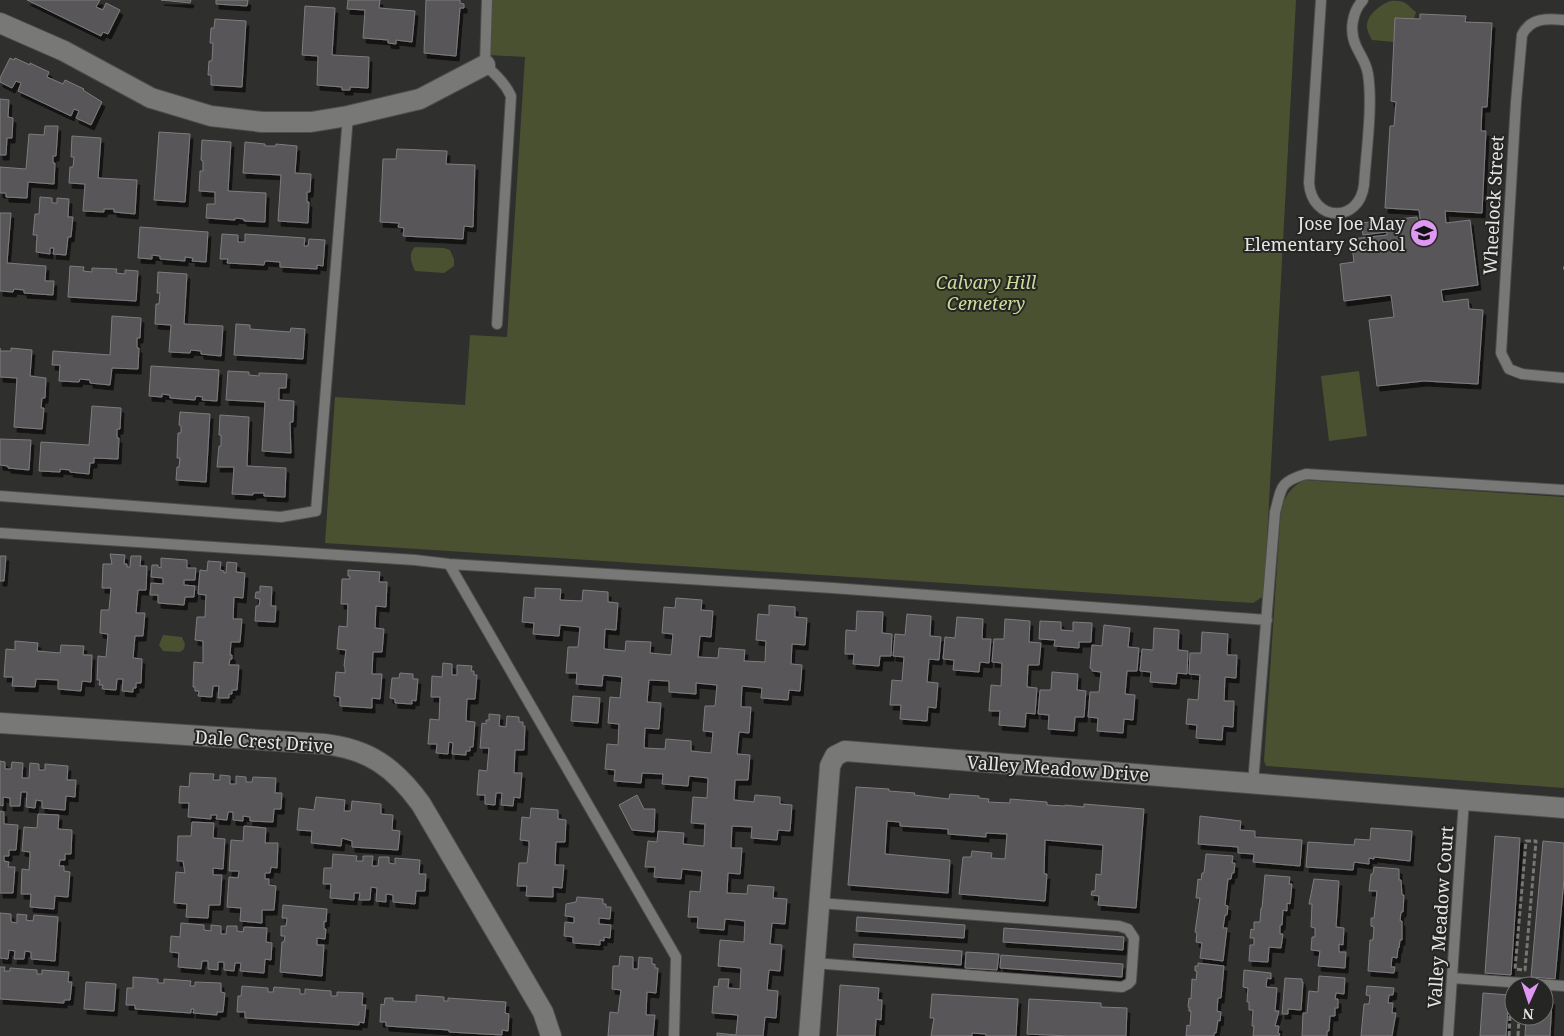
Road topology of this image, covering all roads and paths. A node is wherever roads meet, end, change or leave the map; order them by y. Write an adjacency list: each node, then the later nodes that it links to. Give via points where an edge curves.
1 (487, 0): 6 (lane)
2 (1320, 0): 3 (lane, via 1310,192 1319,207 1336,213 1353,208 1363,194 1368,75 1352,32 1353,18)
3 (1363, 0)
4 (1564, 20): 9 (lane, Wheelock Street, via 1550,18 1533,22 1522,35 1501,353 1509,369 1522,374)
5 (0, 23): 7 (street, via 151,98 211,116 262,122 311,122)
6 (485, 64): 7 (street, via 420,99); 8 (lane, via 500,78 510,96)
7 (348, 116): 11 (lane, via 316,511 281,517)
8 (496, 324)
9 (1564, 378)
10 (1564, 490): 14 (lane, via 1306,474 1290,479 1281,488 1276,512)
11 (0, 496)
12 (0, 533): 13 (lane)
13 (449, 564): 14 (lane); 25 (lane, via 676,957)
14 (1267, 620): 16 (lane)
15 (0, 723): 24 (street, Dale Crest Drive, via 324,744 351,749 379,761 407,784 421,804 543,1012)
16 (1253, 783): 17 (street, Valley Meadow Drive); 19 (street, Valley Meadow Drive, via 845,751 835,756 830,766)
17 (1464, 800): 18 (street, Valley Meadow Drive); 22 (lane, Valley Meadow Court)
18 (1564, 808)
19 (819, 903): 20 (street, Valley Meadow Drive); 20 (lane, via 1119,926 1128,929 1134,938 1131,981 1122,986)
20 (814, 963): 26 (street, Valley Meadow Drive)
21 (1515, 970): 21 (path, via 1525,970 1536,842 1526,841)
22 (1452, 978): 23 (lane); 27 (lane, Valley Meadow Court)
23 (1564, 986)
24 (551, 1036)
25 (674, 1036)
26 (809, 1036)
27 (1448, 1036)

